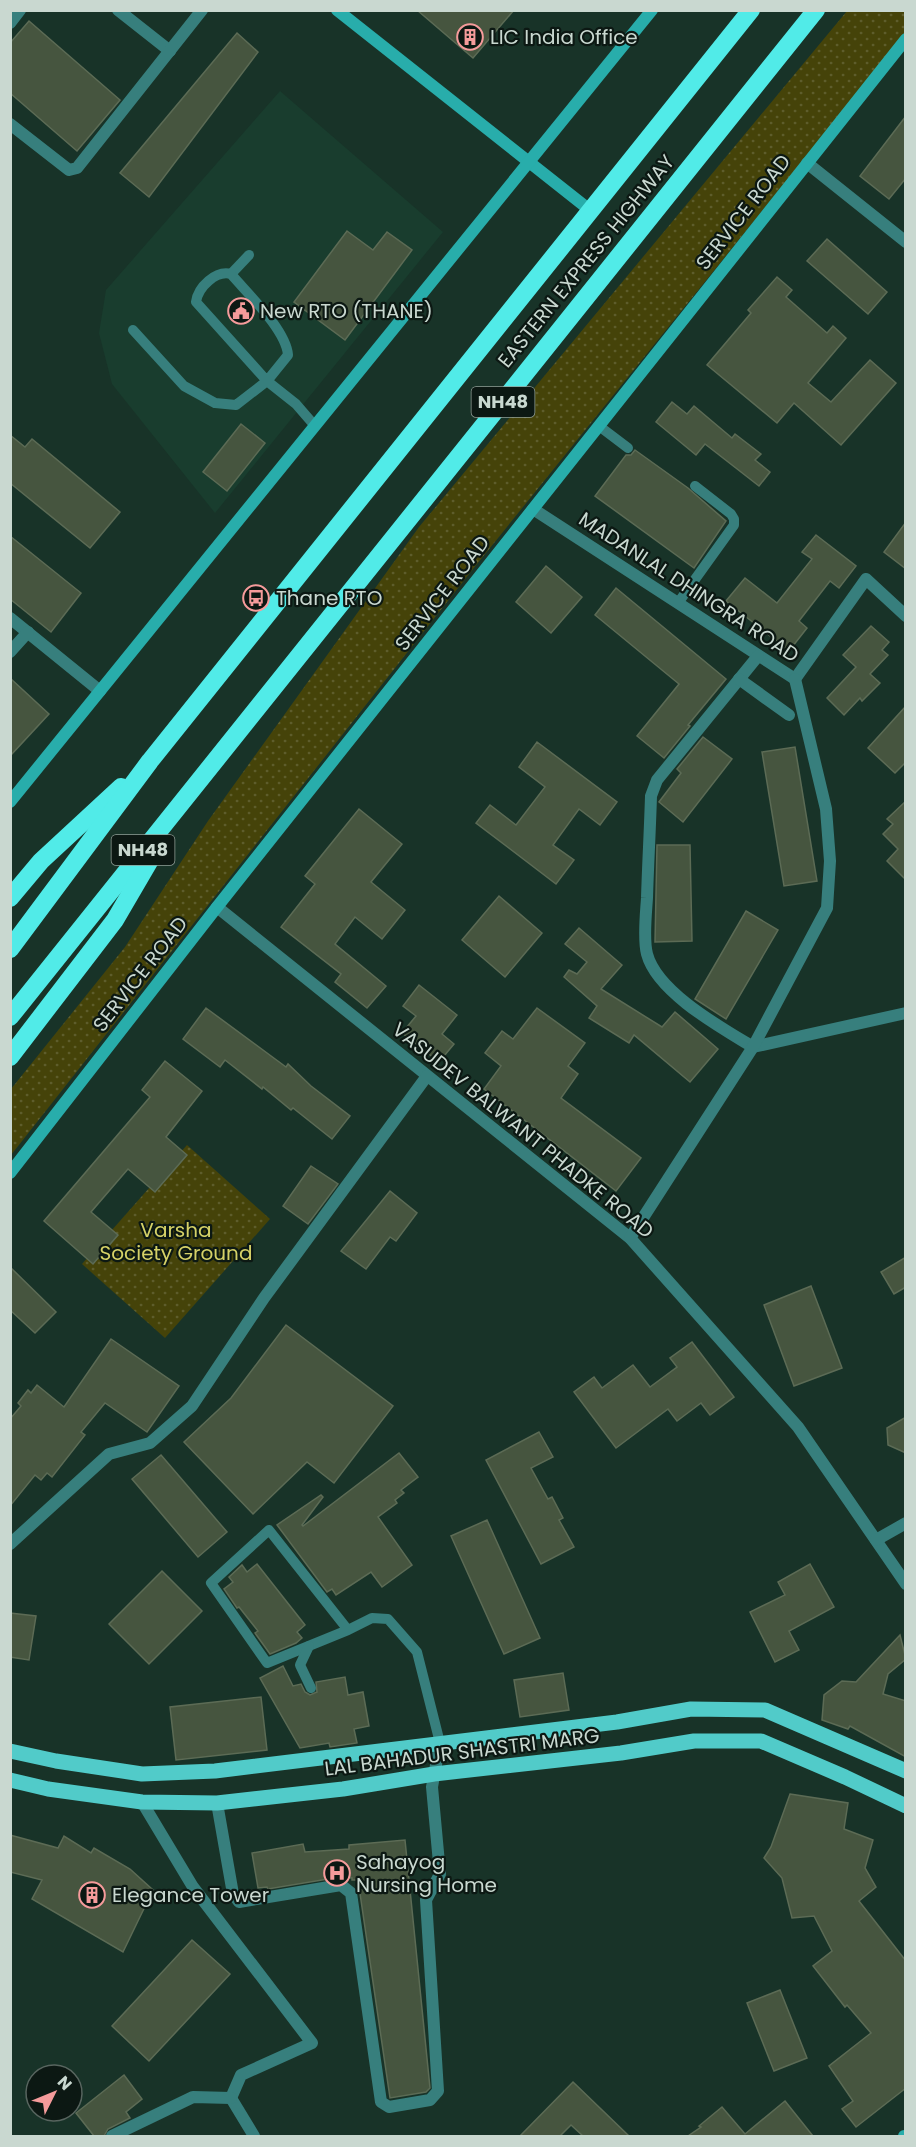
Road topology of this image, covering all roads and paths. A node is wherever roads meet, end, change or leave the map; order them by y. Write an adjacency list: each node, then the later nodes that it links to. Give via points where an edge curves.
1 (20, 10): 8 (street)
2 (118, 10): 10 (street)
3 (202, 10): 10 (street)
4 (652, 10): 12 (street)
5 (751, 10): 14 (highway, EASTERN EXPRESS HIGHWAY / NH48)
6 (816, 10): 36 (highway, EASTERN EXPRESS HIGHWAY / NH48)
7 (339, 11): 12 (street)
8 (10, 23)
9 (906, 39): 13 (street, SERVICE ROAD)
10 (170, 51): 11 (street, via 77,168 69,170)
11 (10, 124)
12 (529, 162): 14 (street); 20 (street)
13 (807, 163): 15 (street); 21 (street, SERVICE ROAD)
14 (591, 211): 35 (highway, EASTERN EXPRESS HIGHWAY / NH48)
15 (906, 242)
16 (249, 255): 17 (lane)
17 (231, 274): 19 (lane, via 282,334 288,347 288,355); 19 (lane, via 216,275 196,302)
18 (133, 330): 19 (lane, via 184,386 215,403 236,405)
19 (267, 381): 20 (lane, via 296,404)
20 (315, 426): 33 (street)
21 (598, 426): 22 (lane); 24 (street, SERVICE ROAD)
22 (628, 448)
23 (695, 486): 25 (lane, via 731,514 734,525)
24 (533, 509): 25 (street, MADANLAL DHINGRA ROAD); 39 (street, SERVICE ROAD)
25 (678, 603): 30 (street, MADANLAL DHINGRA ROAD)
26 (905, 614): 32 (street, MADANLAL DHINGRA ROAD, via 866,579)
27 (10, 618): 28 (street)
28 (28, 632): 29 (street); 33 (street)
29 (10, 652)
30 (758, 656): 31 (street); 32 (street, MADANLAL DHINGRA ROAD)
31 (739, 679): 34 (street); 43 (street, via 657,780 651,796 646,953 656,973 678,995 701,1015)
32 (795, 679): 43 (street, via 826,809 830,861 827,908)
33 (100, 691): 37 (street)
34 (789, 715)
35 (150, 761): 38 (highway, via 41,861); 40 (highway, NH48)
36 (189, 793): 42 (highway, NH48); 44 (highway, via 115,920)
37 (10, 802)
38 (10, 898)
39 (217, 907): 45 (street, VASUDEV BALWANT PHADKE ROAD); 46 (street, SERVICE ROAD)
40 (10, 949)
41 (906, 1013): 43 (street)
42 (10, 1017)
43 (753, 1047): 47 (street)
44 (10, 1057)
45 (427, 1076): 47 (street, VASUDEV BALWANT PHADKE ROAD); 50 (street, via 264,1299 192,1406 150,1443 109,1454)
46 (10, 1173)
47 (630, 1238): 49 (street, VASUDEV BALWANT PHADKE ROAD, via 798,1427)
48 (906, 1523): 49 (street)
49 (876, 1540): 51 (street, VASUDEV BALWANT PHADKE ROAD)
50 (10, 1544)
51 (906, 1584)
52 (348, 1630): 53 (lane); 53 (lane, via 269,1530 211,1583 267,1663); 55 (lane, via 372,1618 388,1620 417,1652)
53 (309, 1646): 54 (lane, via 300,1665)
54 (311, 1688)
55 (440, 1743): 56 (main road, LAL BAHADUR SHASTRI MARG, via 214,1771 142,1774); 57 (main road, LAL BAHADUR SHASTRI MARG, via 691,1709 765,1710); 58 (street)
56 (10, 1751)
57 (906, 1771)
58 (434, 1774): 61 (main road, LAL BAHADUR SHASTRI MARG); 61 (street, via 440,1874 426,1900 438,2091 430,2100 389,2108 381,2102 351,1893 341,1885 239,1902 233,1894); 62 (main road, LAL BAHADUR SHASTRI MARG, via 621,1753 694,1740 761,1741)
59 (10, 1780): 60 (main road, LAL BAHADUR SHASTRI MARG)
60 (142, 1802): 61 (main road, LAL BAHADUR SHASTRI MARG); 63 (street, via 193,1887 312,2043 242,2075)
61 (217, 1803)
62 (906, 1806)
63 (231, 2098): 64 (street, via 193,2097); 65 (street)
64 (112, 2136)
65 (254, 2136)

